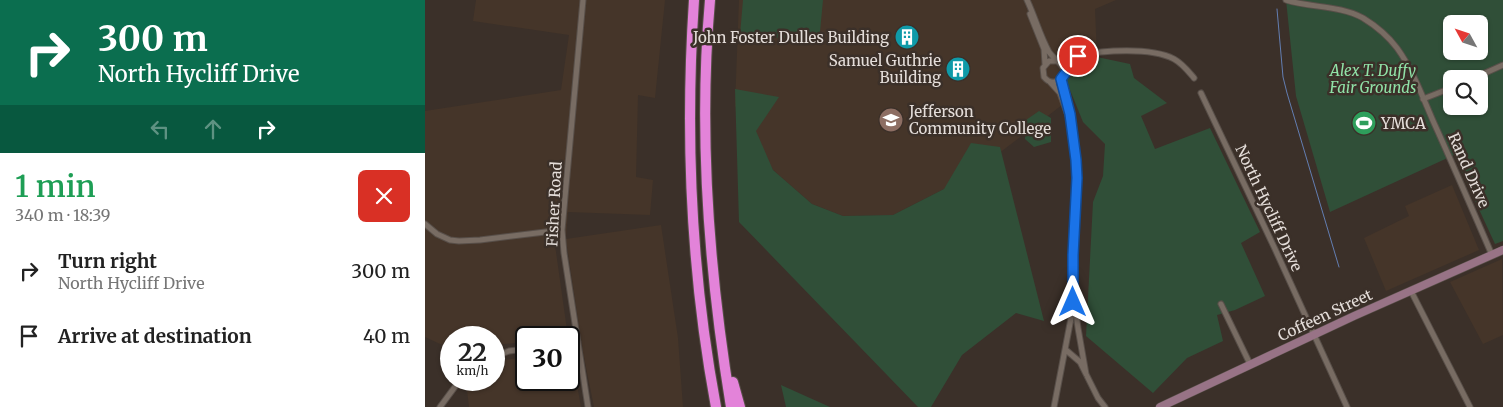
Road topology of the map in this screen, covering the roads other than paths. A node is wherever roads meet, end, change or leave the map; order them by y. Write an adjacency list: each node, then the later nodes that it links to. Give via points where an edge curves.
1 (583, 0): 19 (street, Fisher Road)
2 (694, 0): 31 (highway, via 691,188)
3 (709, 0): 26 (highway, via 705,101 711,250)
4 (1025, 0): 7 (street); 8 (street, via 1044,49)
5 (1286, 0): 16 (street, Rand Drive, via 1341,10 1378,29 1403,58)
6 (1078, 56): 7 (street); 11 (street); 12 (street, via 1095,52 1158,53 1176,60)
7 (1057, 61): 8 (street); 11 (street, via 1063,67)
8 (1045, 64): 13 (street, via 1043,74)
9 (1503, 65): 10 (street)
10 (1488, 72)
11 (1063, 76): 13 (street, via 1056,82); 17 (street)
12 (1194, 78)
13 (1050, 82): 17 (street, via 1060,93)
14 (1443, 91): 16 (street)
15 (1201, 93): 27 (street, North Hycliff Drive)
16 (1423, 100): 21 (street, Rand Drive)
17 (1070, 120): 23 (street, via 1077,178)
18 (425, 224): 19 (street, via 437,234 459,241)
19 (562, 230): 25 (street, Fisher Road)
20 (1503, 250): 21 (main road, Coffeen Street)
21 (1492, 255): 22 (main road, Coffeen Street)
22 (1411, 291): 27 (main road, Coffeen Street); 44 (street)
23 (1073, 292): 28 (street); 32 (street)
24 (1221, 304): 30 (street)
25 (575, 326)
26 (719, 334): 38 (highway); 39 (highway)
27 (1314, 335): 30 (main road, Coffeen Street); 43 (street, North Hycliff Drive)
28 (1066, 350): 32 (street, via 1080,362); 40 (street)
29 (580, 355): 35 (street, Fisher Road)
30 (1249, 364): 42 (main road, Coffeen Street)
31 (710, 374): 36 (highway); 37 (highway)
32 (1086, 374): 41 (street)
33 (452, 391): 34 (street)
34 (440, 407)
35 (588, 407)
36 (712, 407)
37 (716, 407)
38 (731, 407)
39 (740, 407)
40 (1054, 407)
41 (1105, 407)
42 (1160, 407)
43 (1347, 407)
44 (1470, 407)

